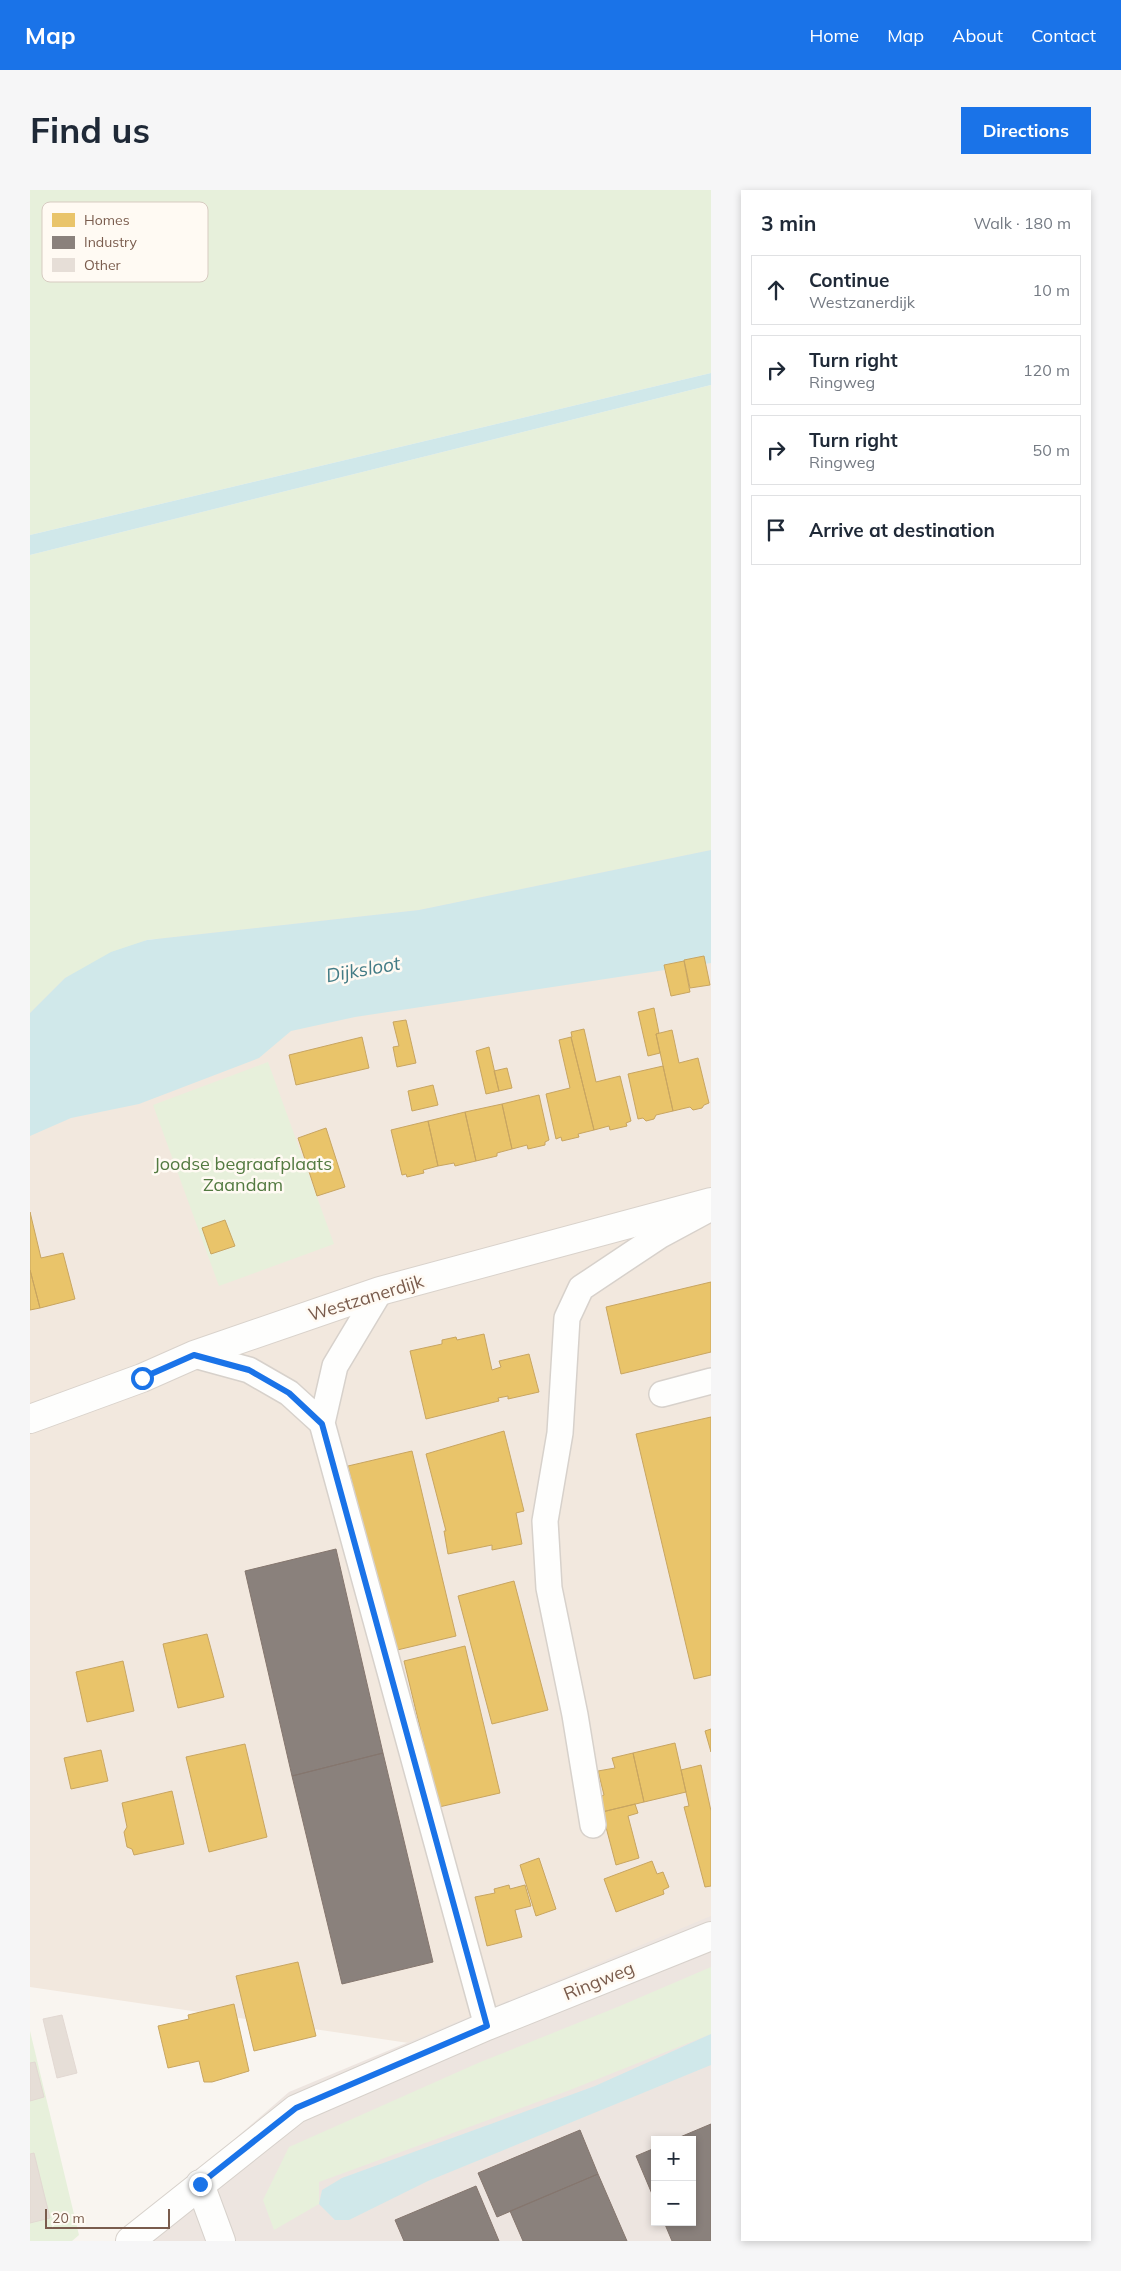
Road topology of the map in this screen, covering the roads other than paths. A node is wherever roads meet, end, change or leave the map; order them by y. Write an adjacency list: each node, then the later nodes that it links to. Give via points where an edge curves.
1 (711, 1202): 3 (street, Westzanerdijk)
2 (711, 1207): 9 (lane, via 659,1236 581,1288 567,1318 560,1433 545,1521 549,1588)
3 (380, 1291): 4 (street, Westzanerdijk); 8 (lane, via 335,1366)
4 (194, 1355): 7 (street, Westzanerdijk, via 142,1378); 8 (lane, via 249,1370 289,1393)
5 (711, 1381): 6 (lane)
6 (662, 1394)
7 (30, 1419)
8 (322, 1424): 11 (lane)
9 (593, 1825)
10 (711, 1936): 11 (street, Ringweg)
11 (487, 2026): 12 (street, Ringweg, via 296,2108)
12 (200, 2184): 13 (street, Ringweg); 14 (street)
13 (130, 2241)
14 (221, 2241)

